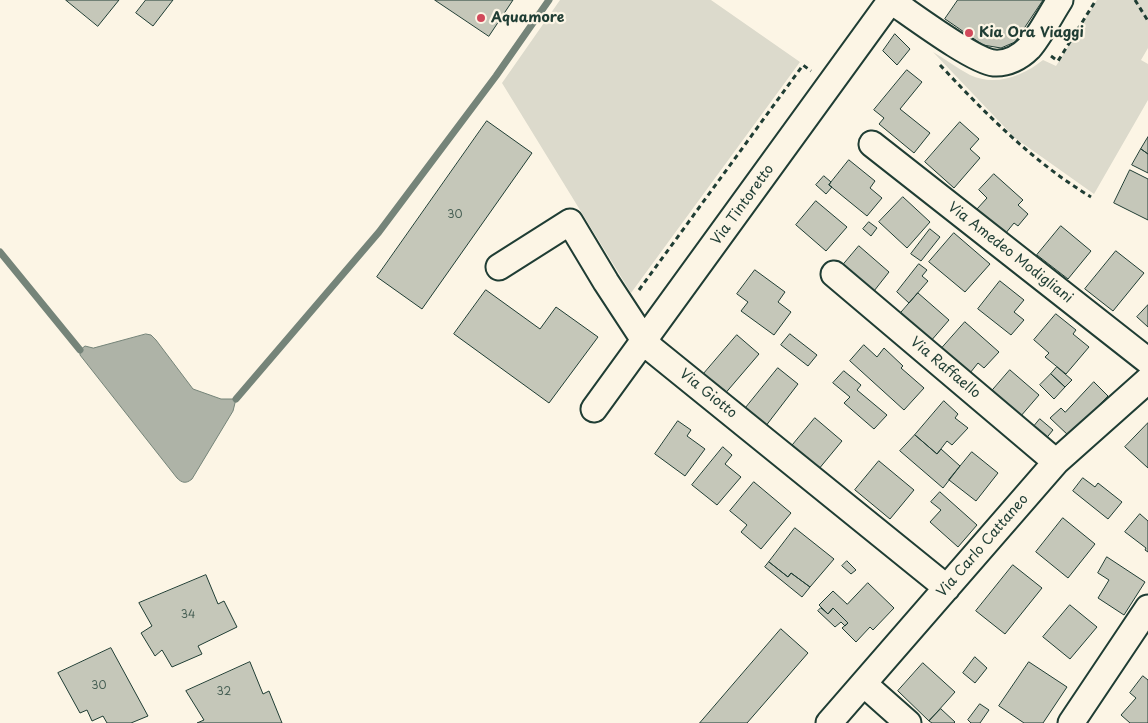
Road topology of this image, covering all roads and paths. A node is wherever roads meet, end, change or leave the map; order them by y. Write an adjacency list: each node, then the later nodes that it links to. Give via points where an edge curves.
1 (891, 0): 2 (street, Via Tintoretto, via 974,57 995,63 1018,58 1030,48); 14 (street, Via Tintoretto)
2 (1060, 0)
3 (1096, 0): 6 (path, via 1058,61)
4 (1134, 0): 5 (path)
5 (1148, 21)
6 (1043, 52)
7 (935, 59): 10 (path, via 1023,148)
8 (819, 76): 11 (path, via 803,65)
9 (872, 144): 15 (street, Via Amedeo Modigliani)
10 (1091, 197)
11 (664, 256)
12 (499, 267): 14 (street, Via Giotto, via 570,222)
13 (834, 274): 18 (street, Via Raffaello)
14 (644, 340): 17 (street, Via Tintoretto); 19 (street, Via Giotto)
15 (1148, 361)
16 (1148, 380): 18 (street, Via Carlo Cattaneo)
17 (594, 409)
18 (1056, 462): 19 (street, Via Carlo Cattaneo)
19 (947, 588): 21 (street, Via Carlo Cattaneo)
20 (1148, 608): 24 (street)
21 (864, 684): 22 (street, Via Carlo Cattaneo); 23 (street)
22 (829, 723)
23 (908, 723)
24 (1071, 723)

